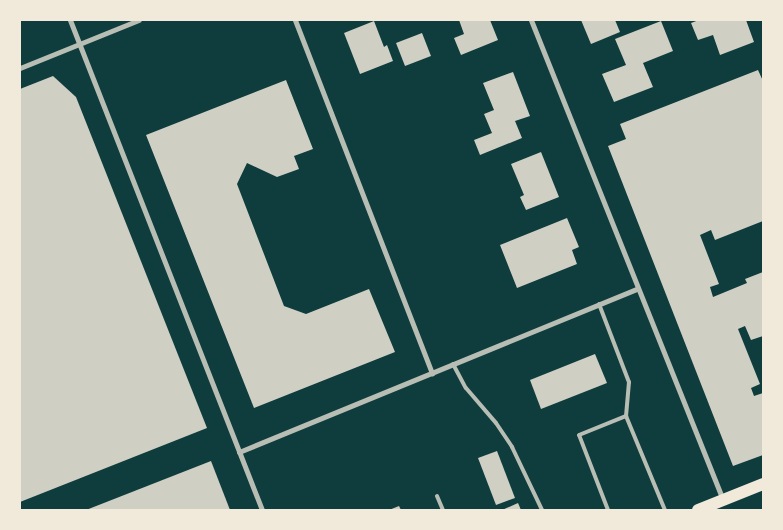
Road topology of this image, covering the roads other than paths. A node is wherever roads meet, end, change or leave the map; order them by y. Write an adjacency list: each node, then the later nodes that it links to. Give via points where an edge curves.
1 (70, 20): 5 (street)
2 (138, 20): 5 (street)
3 (295, 20): 10 (street)
4 (531, 20): 7 (street)
5 (80, 45): 6 (street); 12 (street)
6 (20, 68)
7 (637, 289): 8 (street); 15 (street)
8 (599, 304): 9 (street); 11 (lane, via 629,382)
9 (453, 364): 10 (street); 18 (lane, via 466,388 512,447)
10 (432, 374): 12 (street)
11 (626, 416): 19 (lane, via 579,436); 20 (lane)
12 (239, 452): 16 (street)
13 (763, 484): 15 (main road)
14 (437, 496): 17 (lane)
15 (723, 500): 21 (main road)
16 (262, 510)
17 (443, 510)
18 (542, 510)
19 (608, 510)
20 (665, 510)
21 (698, 510)

